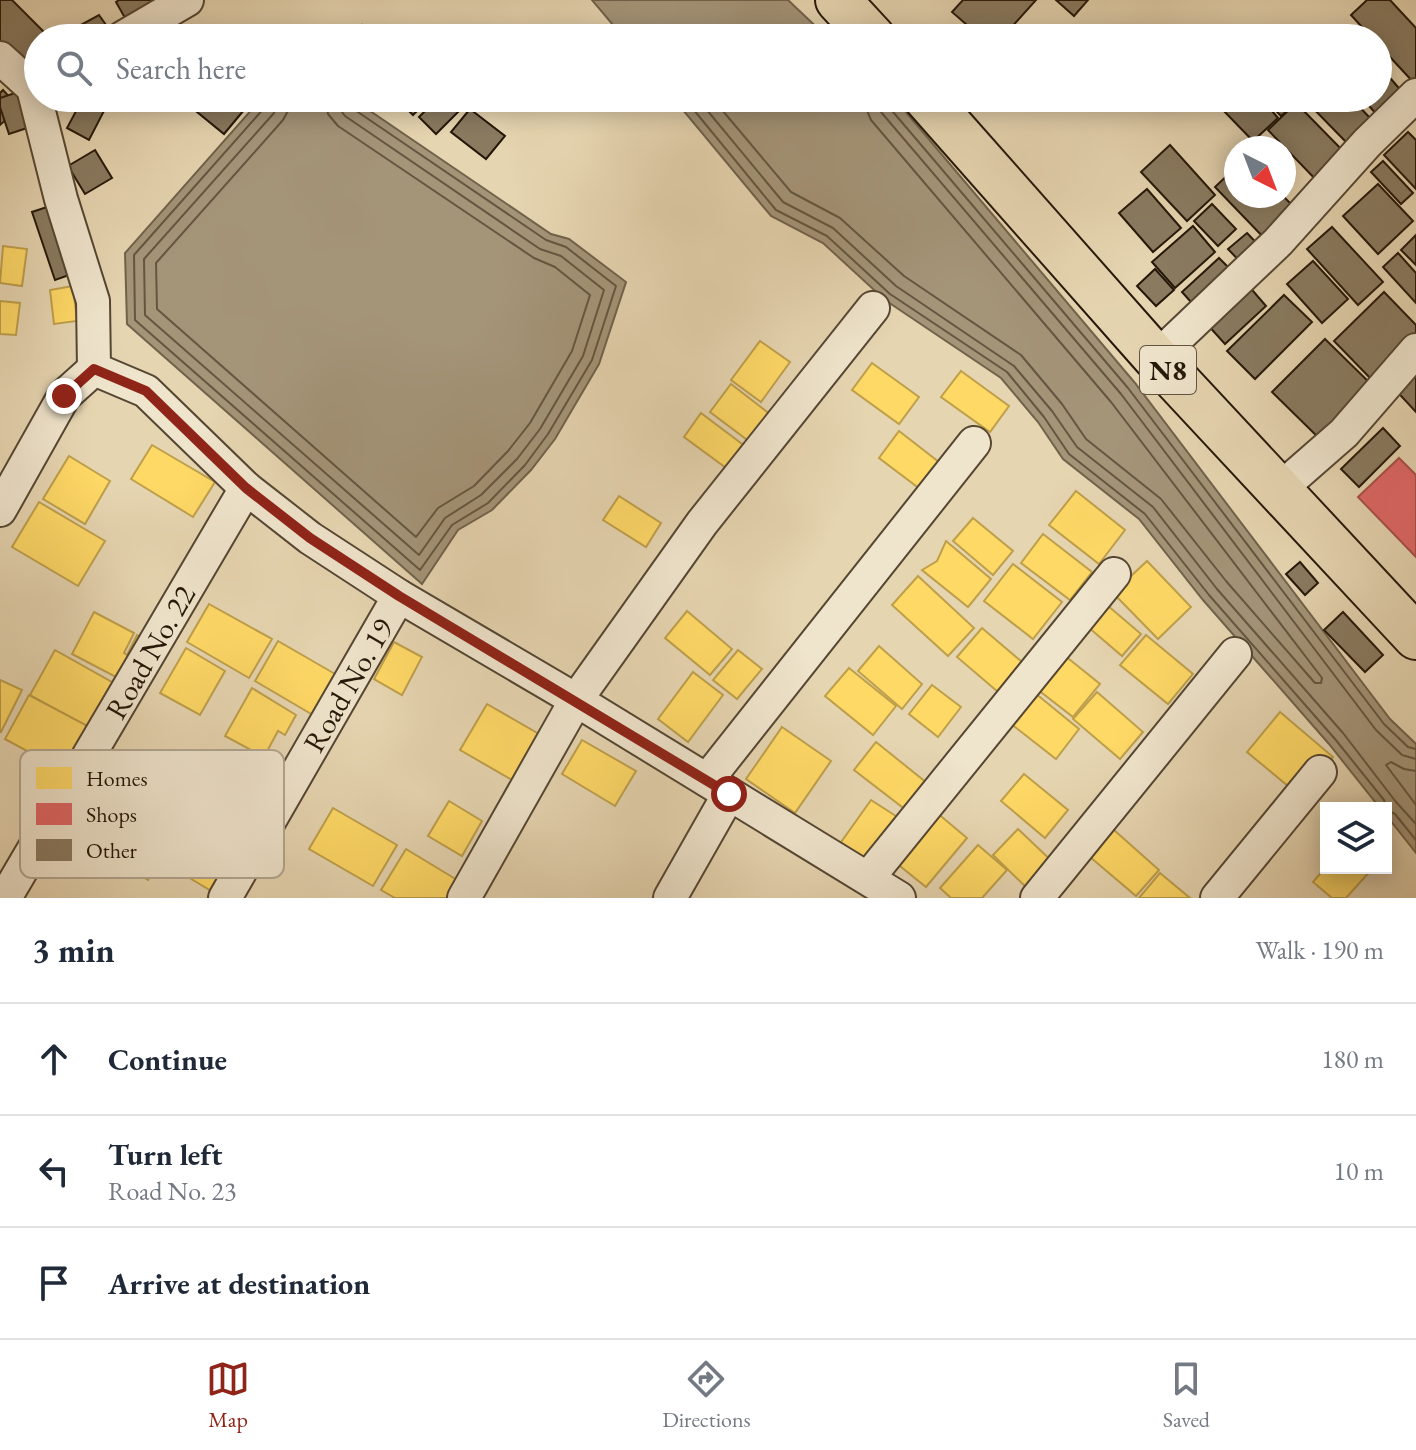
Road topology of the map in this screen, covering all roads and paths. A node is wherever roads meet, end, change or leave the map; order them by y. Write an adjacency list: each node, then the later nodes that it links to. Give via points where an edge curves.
1 (187, 0): 3 (street)
2 (838, 0): 4 (highway)
3 (146, 24)
4 (860, 24)
5 (0, 58): 6 (street)
6 (24, 77)
7 (1416, 95): 12 (street, via 1278,242)
8 (42, 112): 13 (street, via 61,199 93,301)
9 (938, 112): 12 (highway, N8)
10 (873, 308): 22 (street, via 702,523)
11 (1416, 350): 16 (street, via 1344,433)
12 (1156, 358): 16 (highway, N8)
13 (94, 369): 15 (street, via 146,391); 17 (street, via 64,396)
14 (974, 443): 25 (street)
15 (246, 488): 19 (street); 23 (street, Road No. 22)
16 (1280, 489): 20 (highway, N8)
17 (0, 510)
18 (1114, 574): 29 (street)
19 (399, 596): 22 (street); 26 (street, Road No. 19)
20 (1416, 637)
21 (1235, 654): 35 (street)
22 (576, 700): 25 (street); 32 (street)
23 (92, 750)
24 (1320, 772): 36 (street)
25 (718, 787): 29 (street); 33 (street)
26 (284, 796)
27 (20, 872): 30 (street, Road No. 22)
28 (237, 878): 31 (street, Road No. 19)
29 (868, 878): 34 (street)
30 (5, 898)
31 (225, 898)
32 (464, 898)
33 (670, 898)
34 (899, 898)
35 (1037, 898)
36 (1217, 898)

